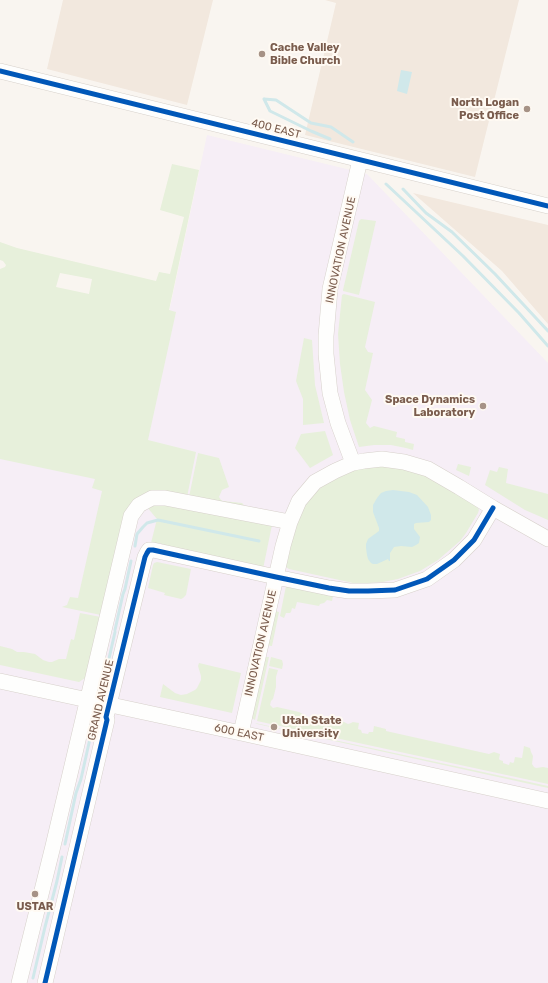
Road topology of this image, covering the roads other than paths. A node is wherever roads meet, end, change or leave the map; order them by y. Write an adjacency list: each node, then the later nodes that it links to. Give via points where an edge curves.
1 (0, 71): 2 (street, 400 EAST)
2 (360, 160): 3 (street, 400 EAST); 4 (street, INNOVATION AVENUE, via 330,289 326,336 330,393)
3 (548, 206)
4 (353, 463): 5 (street, via 382,459 428,469); 6 (street, INNOVATION AVENUE, via 315,482 299,501)
5 (493, 508): 7 (street); 8 (street, via 474,540 454,560 427,579 395,590 349,591)
6 (290, 522): 8 (street, INNOVATION AVENUE); 10 (street, GRAND AVENUE, via 165,498 152,498 139,505 128,526)
7 (548, 539)
8 (276, 577): 11 (street, GRAND AVENUE, via 149,550 145,557); 12 (street, INNOVATION AVENUE)
9 (0, 681): 10 (street, 600 EAST)
10 (87, 700): 11 (street, 600 EAST); 14 (street, GRAND AVENUE)
11 (110, 705): 12 (street, 600 EAST); 15 (street, GRAND AVENUE)
12 (241, 733): 13 (street, 600 EAST)
13 (548, 801)
14 (19, 983)
15 (45, 983)

